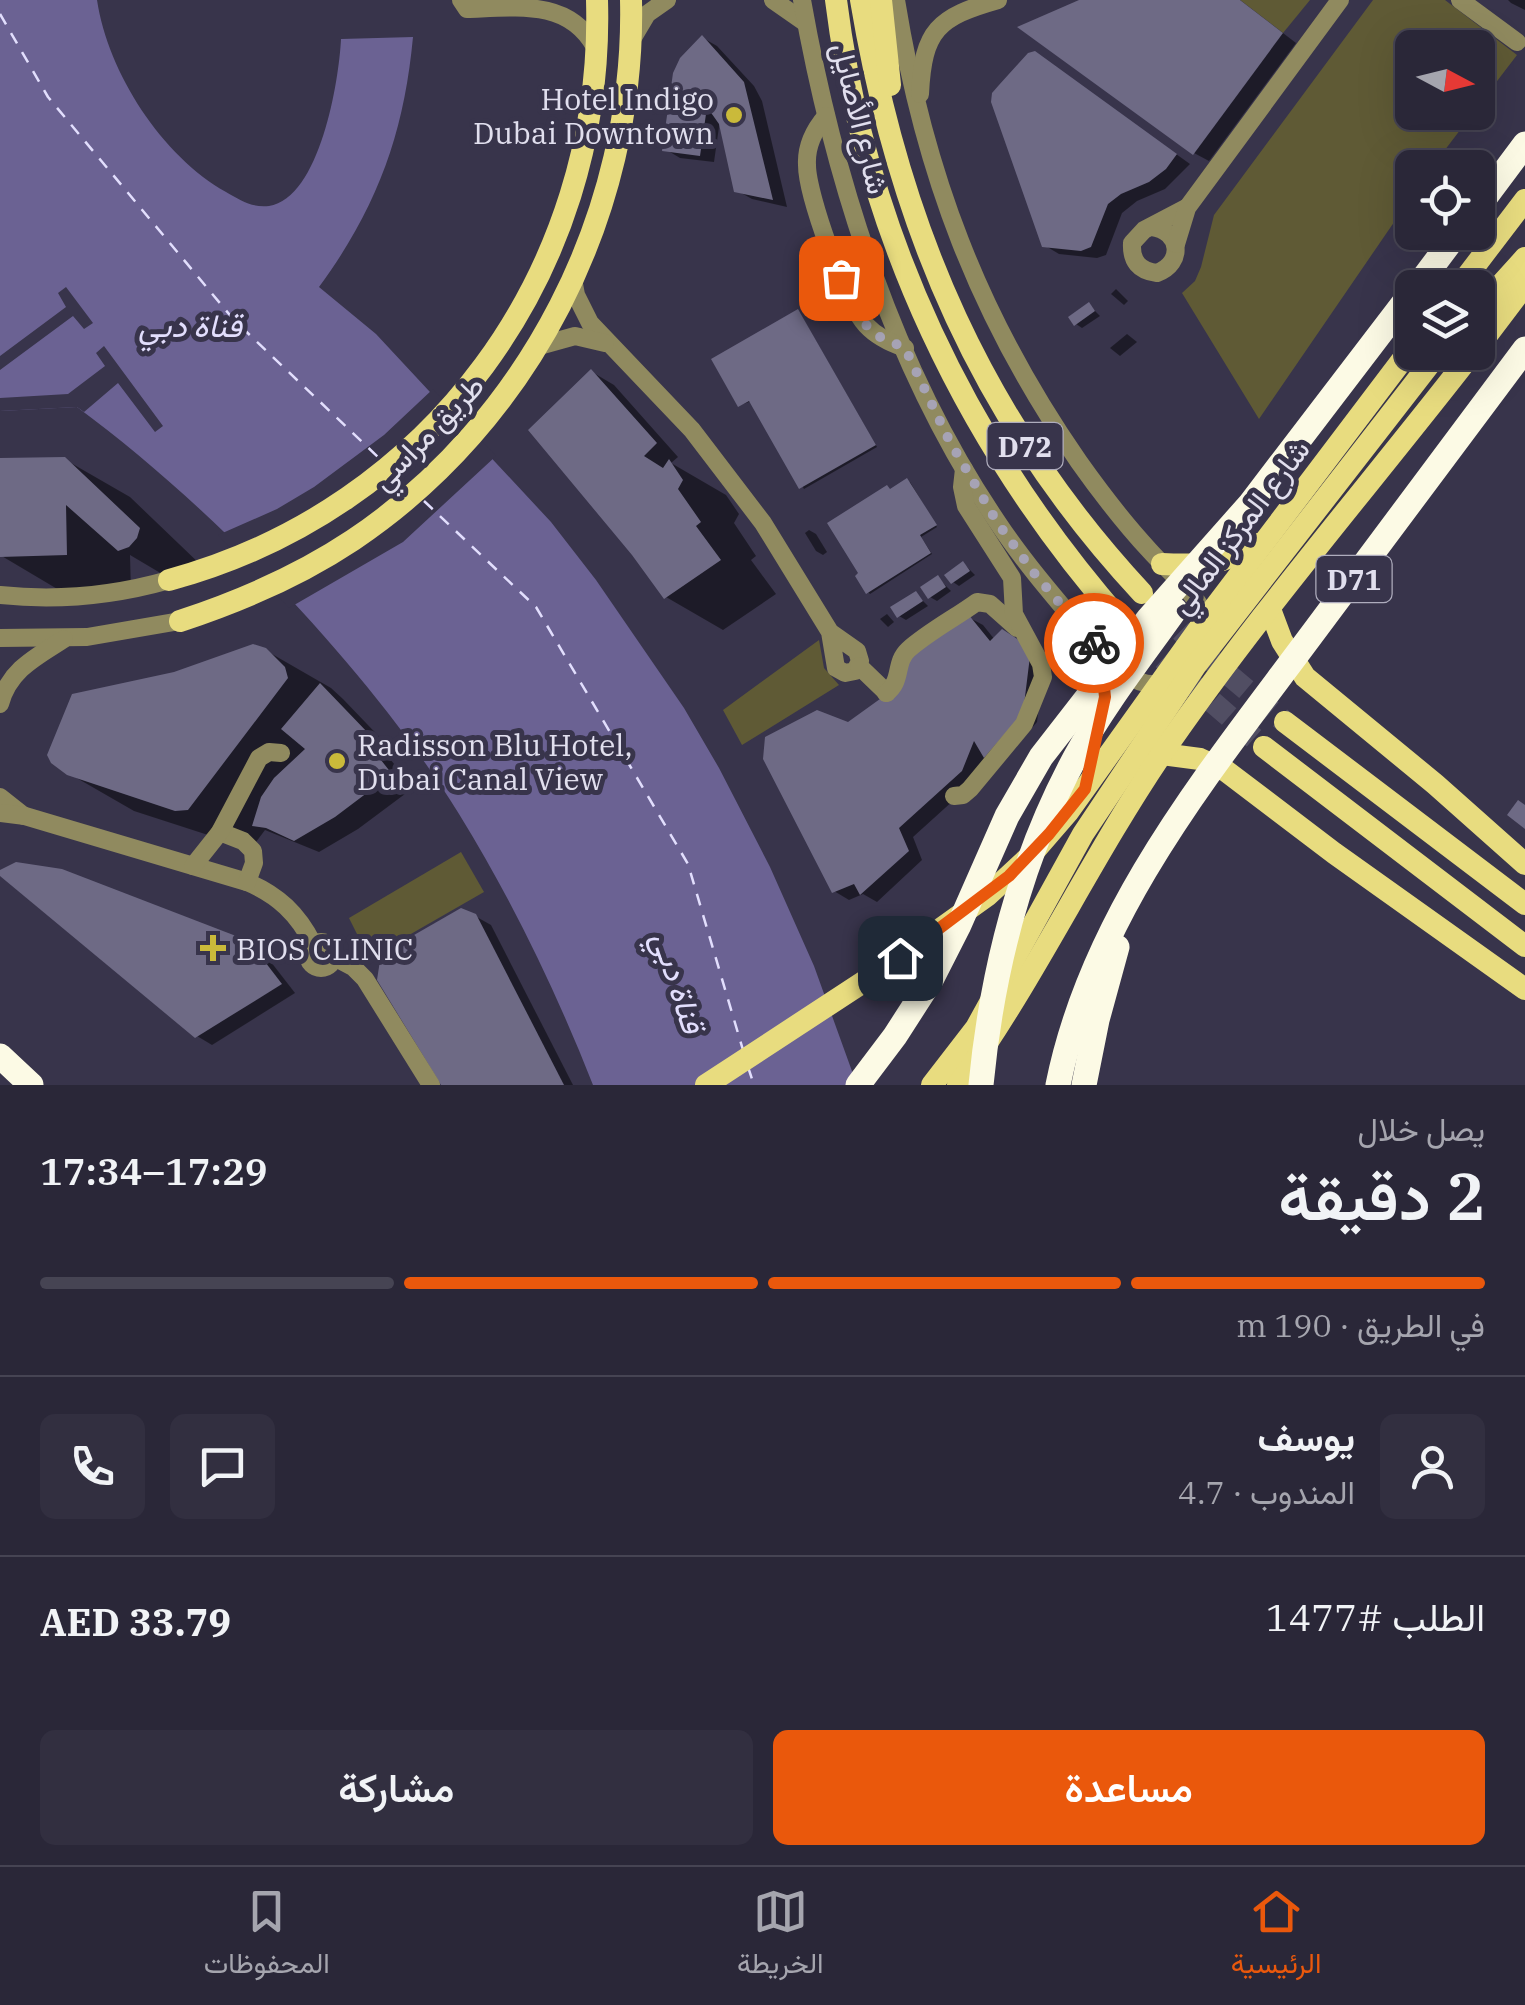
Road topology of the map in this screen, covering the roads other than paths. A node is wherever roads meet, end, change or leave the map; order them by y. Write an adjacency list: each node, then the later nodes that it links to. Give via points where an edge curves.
1 (462, 0): 18 (street, via 467,9 564,10 586,29)
2 (598, 0): 18 (main road, طريق مراسي)
3 (631, 0): 16 (main road, طريق مراسي)
4 (667, 0): 16 (street, via 647,14)
5 (773, 0): 15 (street)
6 (802, 0): 15 (street, شارع الأصايل)
7 (823, 0): 19 (main road)
8 (836, 0): 19 (main road, شارع الأصايل / D72)
9 (860, 0): 23 (main road, شارع الأصايل / D72)
10 (881, 0): 23 (main road)
11 (896, 0): 20 (street, شارع الأصايل)
12 (998, 0): 20 (street, via 956,13 932,33 922,62)
13 (1460, 0): 17 (street)
14 (1340, 3): 26 (street)
15 (806, 22): 21 (street, شارع الأصايل)
16 (630, 42): 33 (main road, طريق مراسي, via 613,163)
17 (1517, 42)
18 (597, 56): 51 (main road, طريق مراسي, via 574,181 545,261 505,338 470,386 430,431 309,523 254,551)
19 (845, 74): 57 (main road, شارع الأصايل / D72, via 901,262 959,391 1033,512)
20 (920, 114): 50 (street, شارع الأصايل, via 956,236 1000,331 1084,468)
21 (826, 116): 39 (street, شارع الأصايل); 39 (street, via 812,137 807,175 841,278 867,326)
22 (1525, 144): 24 (highway)
23 (896, 164): 52 (main road, شارع الأصايل / D72, via 932,267 992,392 1061,498)
24 (1495, 184)
25 (1525, 200): 32 (main road)
26 (1187, 208): 27 (street); 28 (street)
27 (1152, 227): 28 (street, via 1167,231); 28 (street, via 1132,243 1140,268 1164,270 1175,259)
28 (1176, 244)
29 (1444, 250): 31 (highway)
30 (1525, 258): 35 (main road)
31 (1429, 270)
32 (1472, 270)
33 (573, 279): 38 (street, via 582,310); 41 (main road, طريق مراسي)
34 (1525, 285): 37 (main road, D71)
35 (1495, 291)
36 (1395, 315): 48 (highway)
37 (1495, 324)
38 (611, 346): 41 (street, via 575,336); 58 (street, via 717,460 763,524 830,632 836,668 857,668 884,695 908,650 977,602 990,604)
39 (905, 348): 47 (street, شارع الأصايل)
40 (1525, 350): 46 (highway, D71)
41 (536, 351): 56 (main road, طريق مراسي, via 464,446 380,522 283,580)
42 (1525, 363): 46 (highway)
43 (1395, 369): 49 (main road, شارع المركز المالي)
44 (1425, 370): 62 (main road)
45 (1459, 370): 54 (main road, D71)
46 (1498, 386): 78 (highway, D71, via 1184,809)
47 (964, 468): 58 (street, via 966,506 1012,578 1014,614); 61 (street, شارع الأصايل, via 1015,548)
48 (1250, 504): 86 (highway, via 1149,618 1042,757 1006,816 931,980); 89 (highway, via 1101,715 1044,824 993,980)
49 (1266, 540): 50 (main road, via 1213,564); 55 (main road, شارع المركز المالي)
50 (1162, 564): 55 (street, شارع الأصايل)
51 (169, 580): 53 (street, طريق مراسي, via 94,596)
52 (1142, 592)
53 (0, 596)
54 (1270, 609): 68 (main road, D71); 75 (main road, via 1288,654 1315,688)
55 (1206, 619): 62 (street); 63 (main road, شارع المركز المالي)
56 (180, 621): 60 (street, طريق مراسي)
57 (1122, 621)
58 (1024, 634): 70 (street, via 1043,671 1039,690 1024,724 970,789)
59 (0, 638): 60 (street, طريق مراسي)
60 (64, 639): 64 (street, via 19,670)
61 (1100, 650): 63 (street, شارع الأصايل); 69 (main road, via 1104,707)
62 (1196, 665): 63 (main road)
63 (1157, 701): 69 (main road, شارع المركز المالي); 87 (main road, via 998,992)
64 (0, 704)
65 (1285, 722): 79 (main road)
66 (1264, 747): 80 (main road)
67 (281, 753): 74 (street, via 259,758)
68 (1162, 754): 81 (main road, via 1226,770); 88 (main road, D71)
69 (1085, 789): 85 (main road, شارع المركز المالي, via 1009,876 900,958)
70 (954, 796)
71 (0, 797): 73 (street)
72 (0, 813): 73 (street)
73 (24, 816): 76 (street)
74 (220, 832): 76 (street); 77 (street, via 253,851)
75 (1525, 864)
76 (194, 866): 77 (street)
77 (247, 882): 84 (street, via 291,910 313,944 328,944 334,957 365,980)
78 (1138, 886): 90 (highway, via 1090,974); 91 (highway)
79 (1525, 904)
80 (1525, 946)
81 (1525, 989)
82 (0, 1056): 83 (highway)
83 (32, 1085)
84 (432, 1085)
85 (706, 1085)
86 (858, 1085)
87 (932, 1085)
88 (958, 1085)
89 (980, 1085)
90 (1058, 1085)
91 (1084, 1085)

